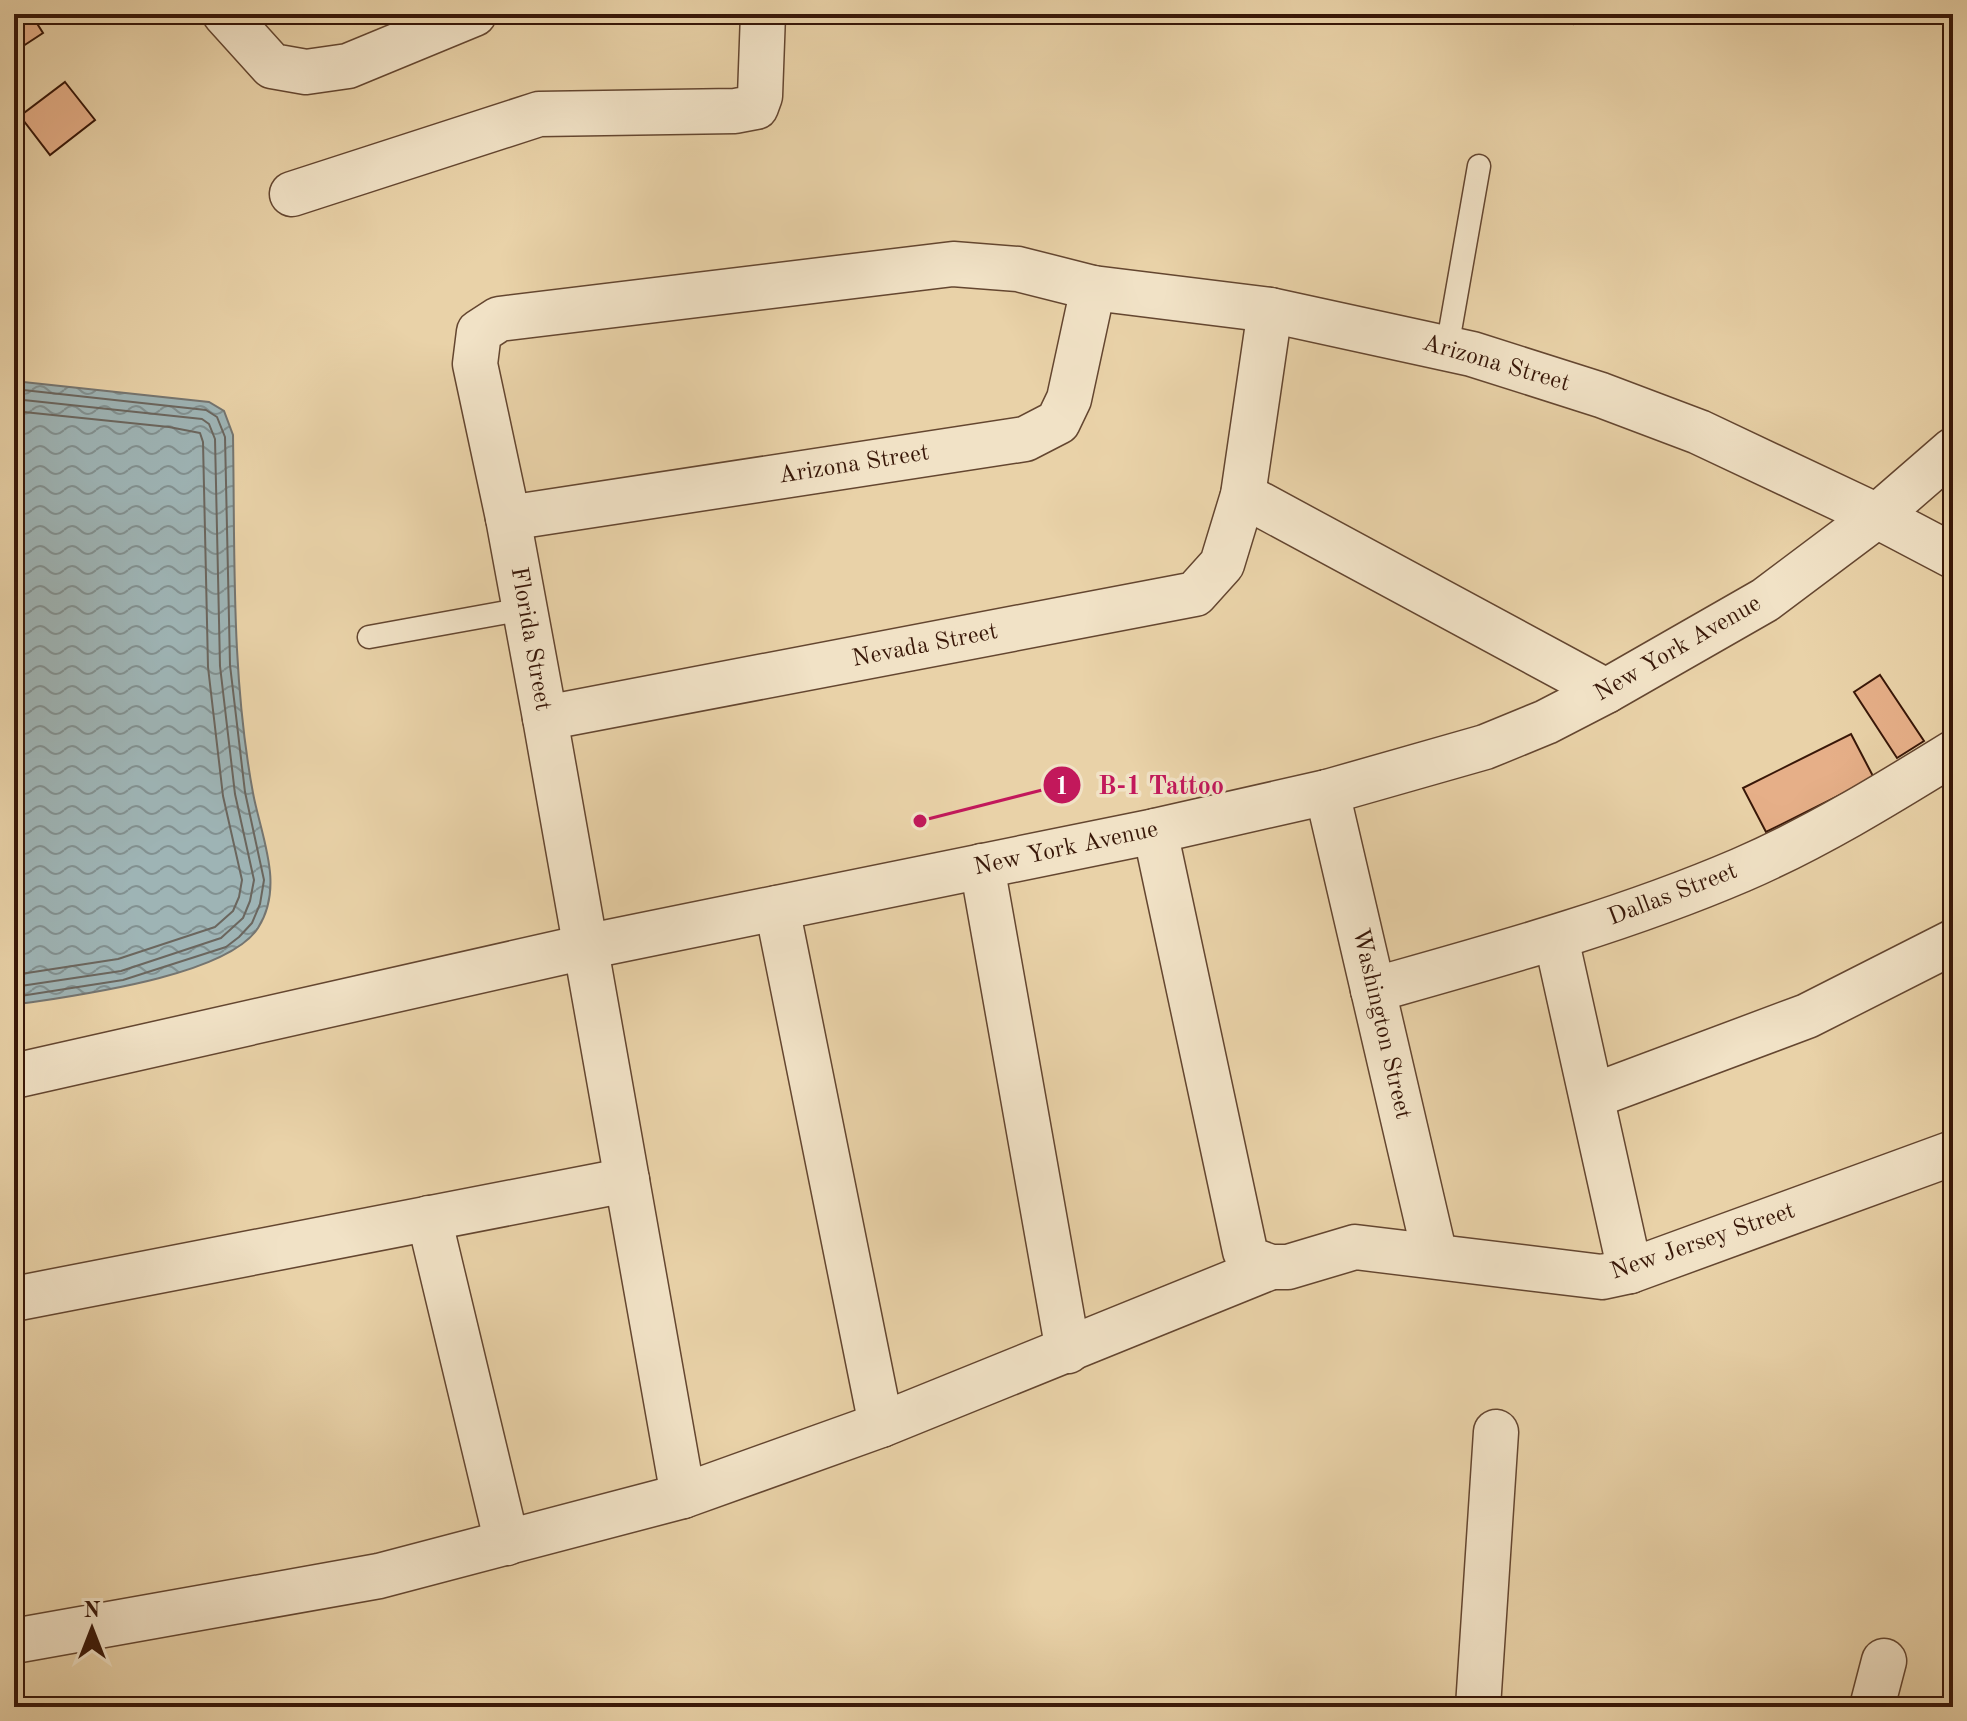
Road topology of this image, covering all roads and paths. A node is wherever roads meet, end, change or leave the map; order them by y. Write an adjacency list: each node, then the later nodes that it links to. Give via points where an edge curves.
1 (225, 14): 2 (street, via 272,66 306,72 348,66)
2 (474, 14)
3 (763, 14): 5 (street, via 756,107 539,114)
4 (1479, 166): 9 (lane)
5 (292, 194)
6 (1093, 288): 7 (street, Arizona Street); 8 (street, Arizona Street, via 1018,269 953,264 499,319); 13 (street, Arizona Street, via 1069,399 1058,422 1025,439)
7 (1270, 310): 9 (street, Arizona Street); 11 (street, Nevada Street)
8 (479, 332): 13 (street, Florida Street, via 475,364)
9 (1447, 348): 12 (street, Arizona Street, via 1601,395 1699,432)
10 (1953, 450): 12 (street, New York Avenue)
11 (1243, 495): 17 (street); 18 (street, Nevada Street, via 1222,564 1195,594)
12 (1877, 516): 14 (street); 17 (street, New York Avenue, via 1765,600)
13 (508, 518): 15 (street, Florida Street)
14 (1953, 556)
15 (524, 609): 16 (lane); 18 (street, Florida Street)
16 (369, 637)
17 (1606, 691): 20 (street, New York Avenue, via 1485,747)
18 (545, 718): 26 (street, Florida Street)
19 (1953, 753): 24 (street, Dallas Street, via 1865,806 1741,869)
20 (1327, 792): 21 (street, New York Avenue); 27 (street, Washington Street)
21 (1155, 831): 22 (street, New York Avenue); 34 (street, via 1245,1251)
22 (982, 866): 23 (street, New York Avenue); 37 (street)
23 (777, 908): 26 (street, New York Avenue); 38 (street)
24 (1556, 938): 27 (street, Dallas Street); 29 (street)
25 (1953, 942): 29 (street, via 1807,1016)
26 (585, 947): 28 (street, New York Avenue); 31 (street, Florida Street)
27 (1373, 990): 33 (street, Washington Street)
28 (14, 1076)
29 (1593, 1096): 35 (street)
30 (1953, 1153): 35 (street, New Jersey Street)
31 (627, 1180): 32 (street); 40 (street, Florida Street)
32 (429, 1218): 36 (street); 41 (street)
33 (1435, 1256): 34 (street, New Jersey Street, via 1355,1247 1288,1267); 35 (street, New Jersey Street, via 1580,1276)
34 (1264, 1266): 37 (street, New Jersey Street)
35 (1630, 1271)
36 (14, 1299)
37 (1068, 1351): 38 (street, New Jersey Street)
38 (881, 1425): 40 (street, New Jersey Street)
39 (1496, 1432): 44 (street)
40 (683, 1496): 41 (street, New Jersey Street)
41 (507, 1543): 42 (street, New Jersey Street, via 379,1576)
42 (14, 1641)
43 (1884, 1661): 45 (street)
44 (1478, 1707)
45 (1872, 1707)

